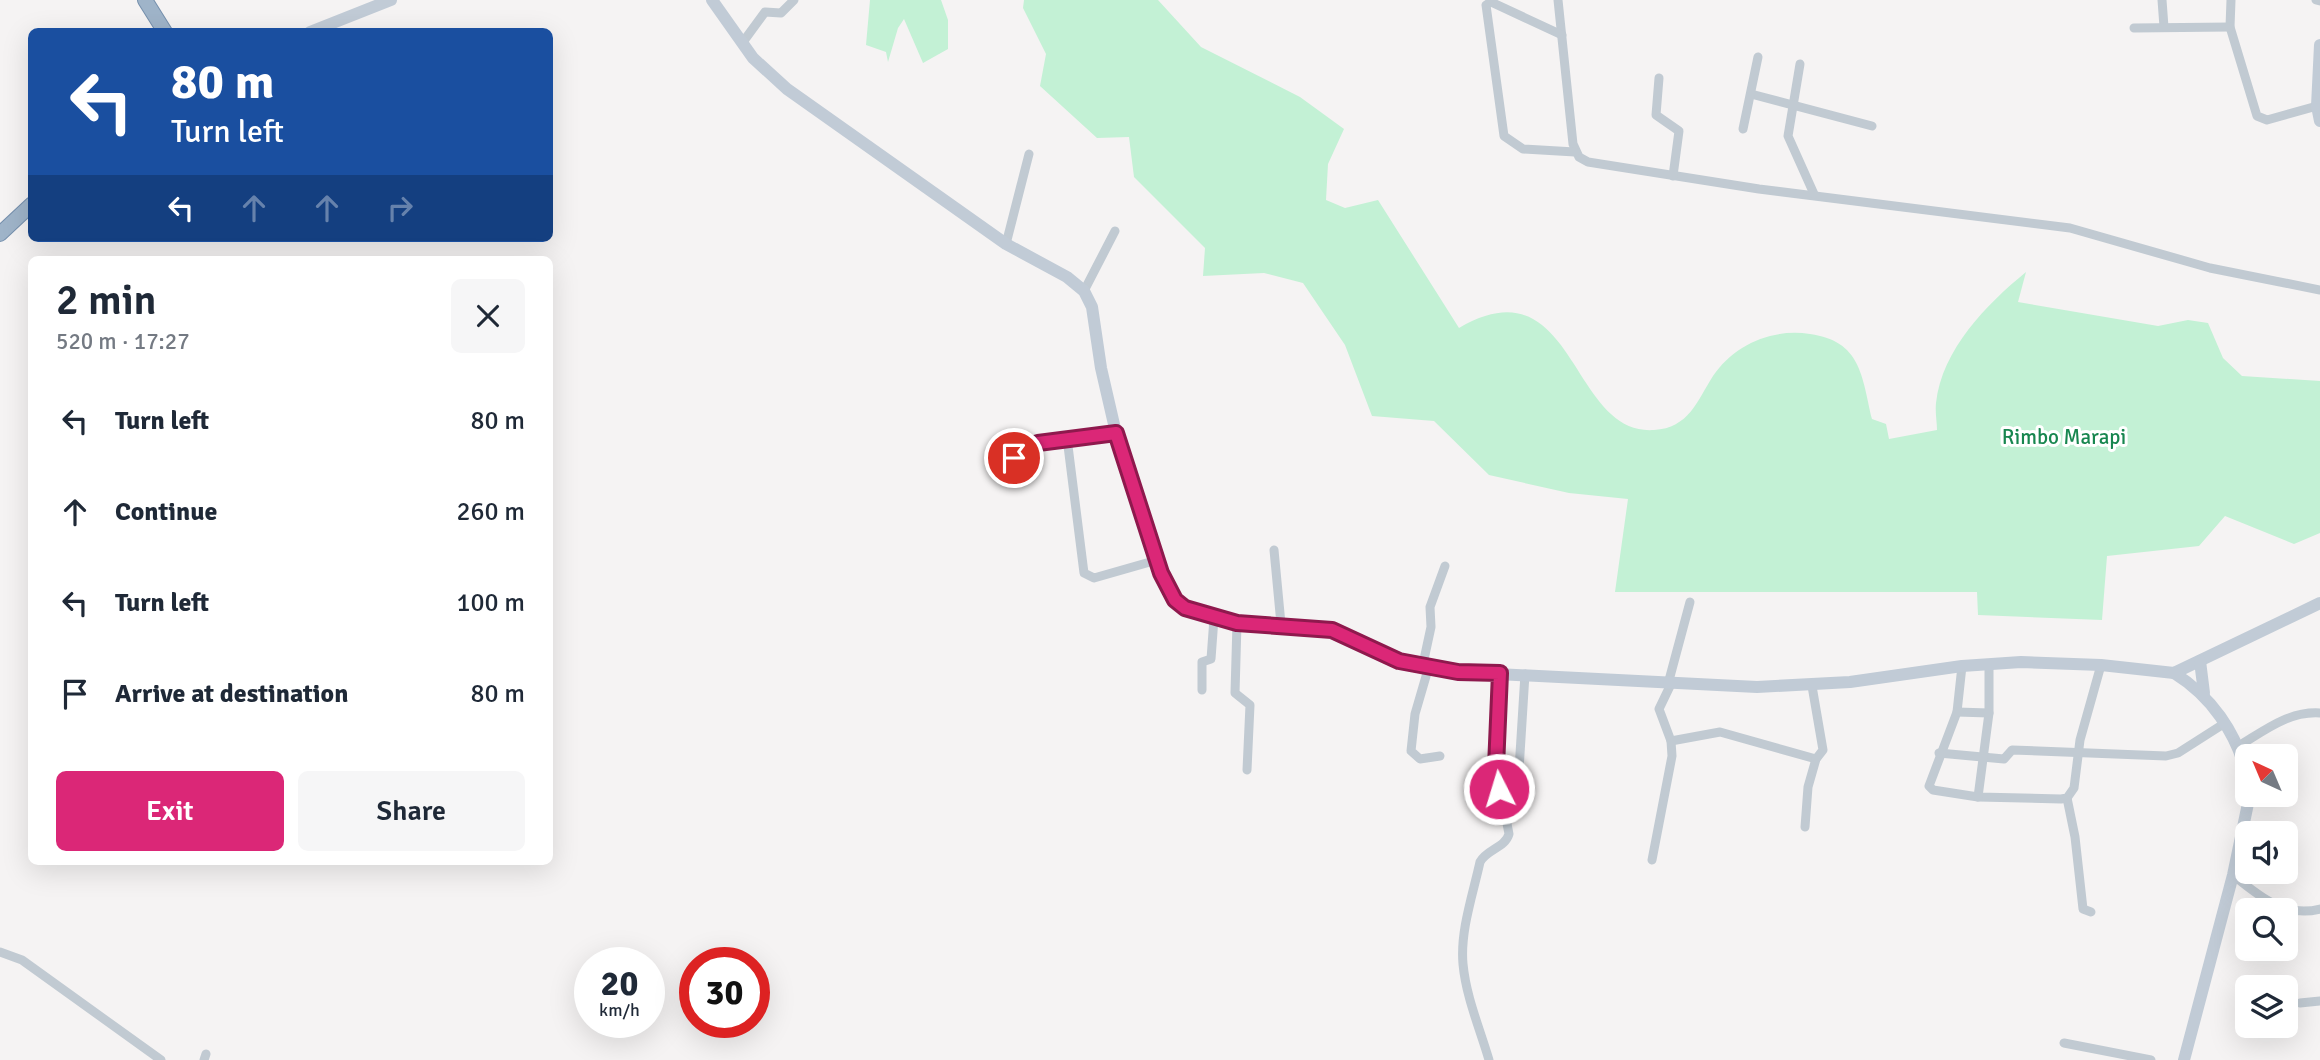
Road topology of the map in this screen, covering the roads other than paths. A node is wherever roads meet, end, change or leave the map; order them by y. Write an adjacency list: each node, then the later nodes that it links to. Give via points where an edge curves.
1 (135, 0): 11 (highway)
2 (145, 0): 12 (highway)
3 (391, 0): 13 (main road)
4 (712, 0): 16 (main road)
5 (794, 0): 16 (street, via 781,13 765,12)
6 (1558, 0): 15 (street)
7 (2162, 0): 9 (street)
8 (2231, 0): 10 (street)
9 (2164, 27): 10 (street); 14 (street)
10 (2230, 27): 23 (street, via 2257,116 2267,120)
11 (152, 28)
12 (162, 28)
13 (320, 28)
14 (2134, 28)
15 (1562, 35): 27 (street); 27 (street, via 1491,2 1486,5 1504,136 1523,149)
16 (743, 42): 34 (main road, via 753,58 787,89)
17 (2320, 45): 23 (main road)
18 (1758, 57): 21 (street)
19 (1800, 64): 22 (street)
20 (1659, 78): 29 (street, via 1656,115 1681,135)
21 (1751, 94): 22 (street); 26 (street)
22 (1793, 104): 25 (street); 30 (street, via 1788,136)
23 (2317, 106): 24 (main road)
24 (2320, 121)
25 (1872, 126)
26 (1743, 129)
27 (1575, 152): 29 (street, via 1588,162)
28 (1029, 154): 34 (street)
29 (1673, 176): 30 (street)
30 (1814, 194): 35 (street, via 2070,228 2210,268)
31 (28, 208): 33 (highway)
32 (1115, 231): 36 (street)
33 (0, 234)
34 (1006, 244): 36 (main road, via 1068,277)
35 (2320, 290)
36 (1084, 291): 37 (main road, via 1092,307)
37 (1116, 433): 38 (street); 41 (main road)
38 (1067, 438): 39 (street, via 1037,444 1030,453); 41 (street, via 1084,573 1094,578)
39 (997, 462)
40 (1274, 550): 47 (street)
41 (1157, 560): 45 (main road, via 1180,604)
42 (1445, 566): 50 (street, via 1430,607)
43 (1690, 602): 56 (street)
44 (2320, 603): 48 (main road)
45 (1214, 618): 46 (main road); 58 (street, via 1211,659 1202,662)
46 (1237, 623): 47 (main road); 72 (street, via 1235,692 1250,705)
47 (1281, 624): 50 (main road, via 1332,630 1399,661)
48 (2200, 661): 54 (main road); 59 (main road)
49 (1989, 664): 51 (main road); 52 (main road); 61 (street)
50 (1426, 665): 53 (main road, via 1458,672); 69 (street, via 1411,751 1420,759)
51 (2101, 665): 54 (main road); 68 (street)
52 (1962, 666): 57 (main road); 60 (street)
53 (1500, 673): 55 (main road); 87 (street, via 1496,767 1509,834 1480,862 1463,940 1467,987)
54 (2174, 673): 59 (main road)
55 (1525, 674): 56 (main road); 73 (street)
56 (1670, 684): 57 (main road); 64 (street, via 1659,709)
57 (1812, 686): 71 (street, via 1822,745)
58 (1202, 690)
59 (2204, 693): 63 (main road)
60 (1957, 712): 61 (street); 67 (street)
61 (1989, 713): 70 (street)
62 (2320, 713): 66 (street, via 2290,716)
63 (2225, 723): 65 (main road); 68 (street, via 2166,756)
64 (1671, 741): 71 (street, via 1720,733); 78 (street)
65 (2236, 744)
66 (2242, 744)
67 (1939, 753): 70 (street); 74 (street, via 1929,786)
68 (2077, 755): 70 (street, via 2012,750 2004,759); 75 (street, via 2074,788)
69 (1440, 756)
70 (1983, 756): 74 (street)
71 (1816, 759): 77 (street)
72 (1247, 770)
73 (1519, 770)
74 (1978, 797): 75 (street)
75 (2067, 798): 81 (street, via 2076,837 2082,909)
76 (2247, 807): 79 (main road)
77 (1805, 827)
78 (1652, 860)
79 (2233, 875): 80 (street, via 2272,906); 89 (main road)
80 (2320, 909)
81 (2091, 912)
82 (0, 952): 86 (street, via 22,960)
83 (2320, 1001): 84 (street)
84 (2300, 1003)
85 (2064, 1043): 88 (street)
86 (161, 1060)
87 (1489, 1060)
88 (2151, 1060)
89 (2184, 1060)

